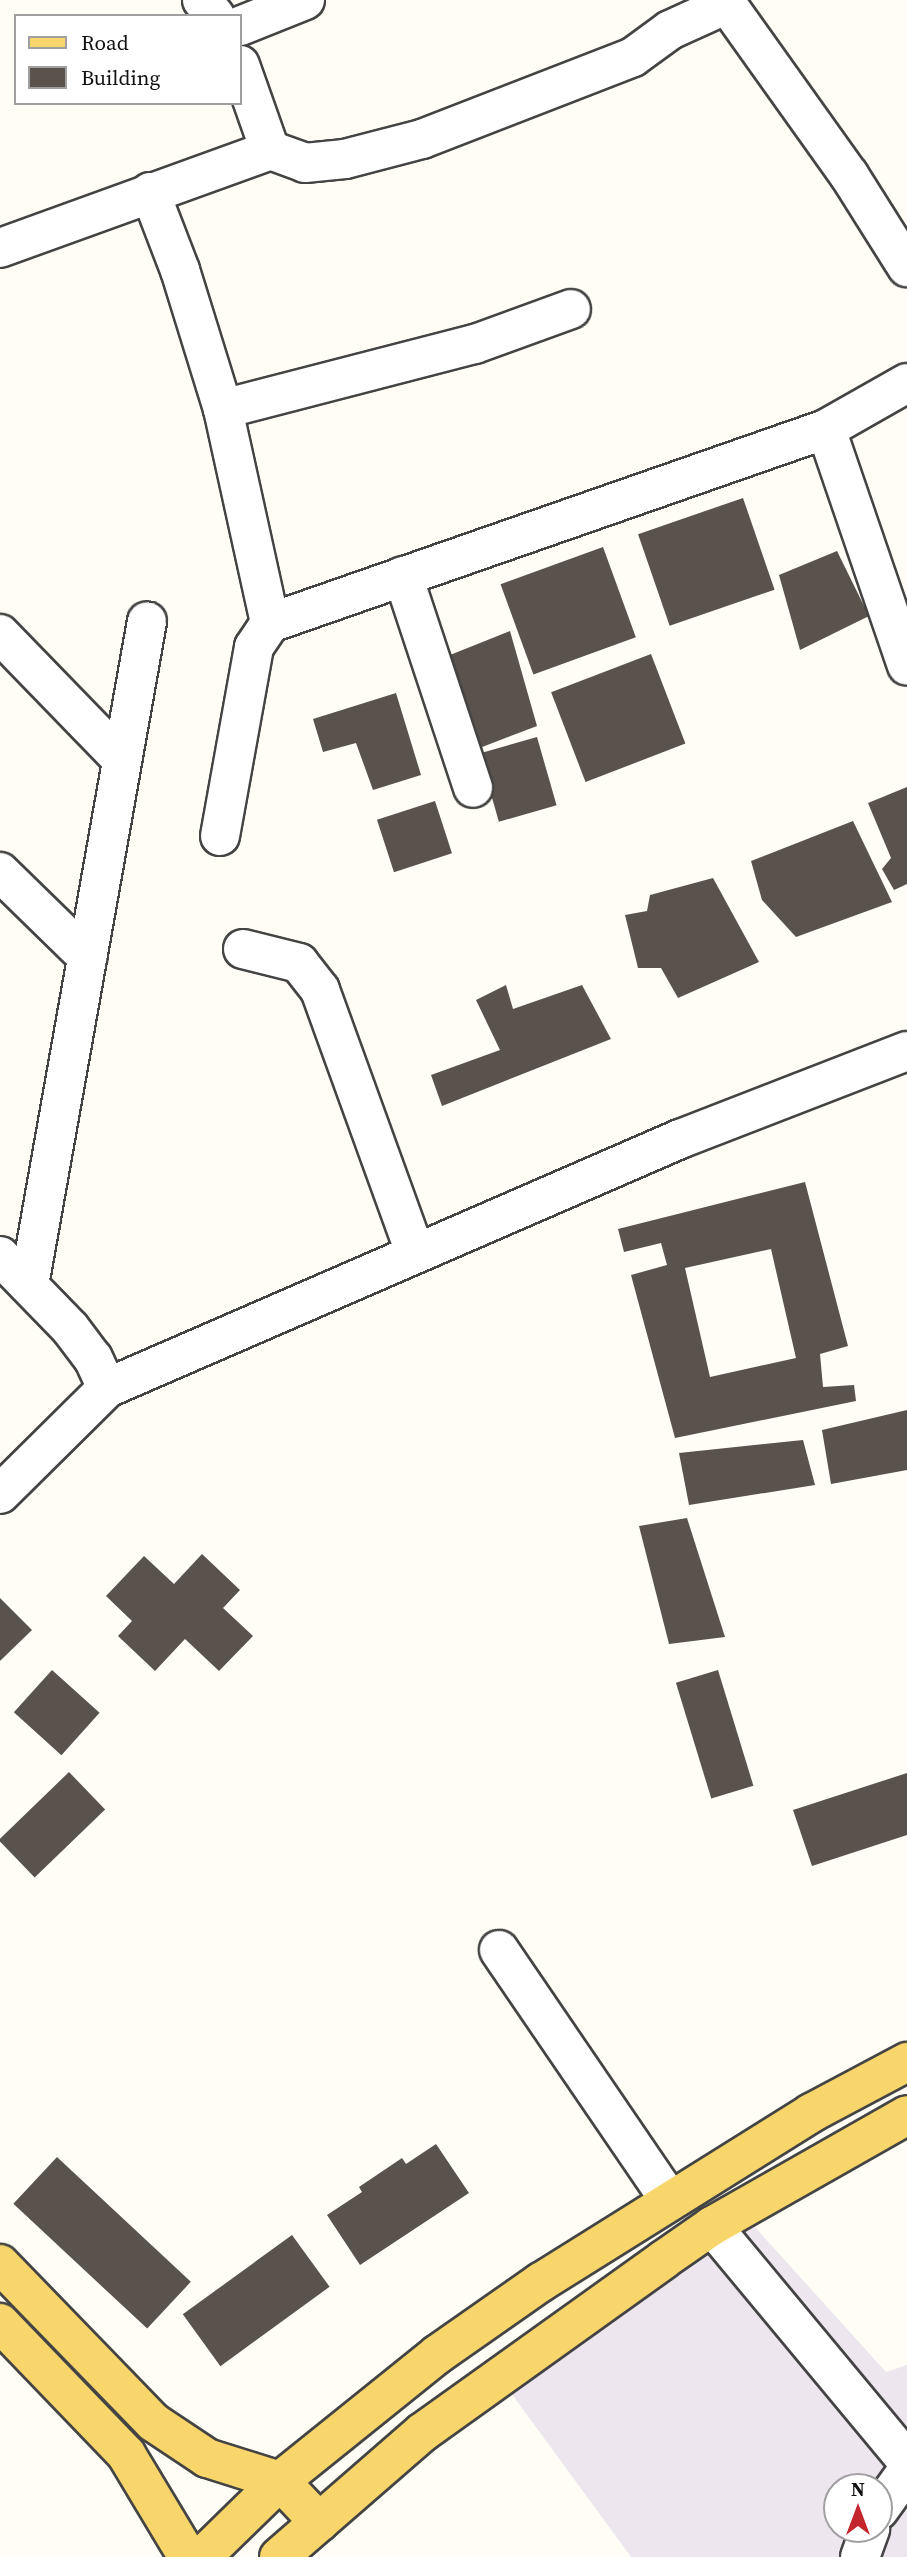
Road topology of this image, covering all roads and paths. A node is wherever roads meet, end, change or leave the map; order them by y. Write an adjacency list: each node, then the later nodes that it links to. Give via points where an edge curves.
1 (202, 0): 4 (street)
2 (305, 0): 5 (street)
3 (725, 2): 7 (street, via 670,30 633,57 422,139 345,159 305,163); 10 (street, via 849,175)
4 (213, 14)
5 (242, 25)
6 (242, 70): 7 (street)
7 (271, 150): 8 (street)
8 (150, 192): 9 (street); 13 (street)
9 (0, 248)
10 (907, 267)
11 (571, 309): 13 (street, via 475,344)
12 (907, 383): 14 (street)
13 (223, 409): 17 (street)
14 (826, 429): 15 (street); 19 (street)
15 (403, 576): 17 (street); 21 (street)
16 (147, 621): 20 (street)
17 (270, 623): 22 (street, via 254,647)
18 (0, 634): 20 (street)
19 (907, 664)
20 (122, 760): 25 (street)
21 (473, 788)
22 (220, 836)
23 (0, 872): 25 (street)
24 (243, 949): 27 (street, via 299,963 320,990)
25 (87, 957): 29 (street)
26 (907, 1051): 27 (street, via 680,1139)
27 (415, 1252): 30 (street)
28 (0, 1256): 29 (street)
29 (29, 1285): 30 (street, via 86,1348)
30 (107, 1388): 31 (street)
31 (0, 1494)
32 (499, 1950): 35 (street)
33 (907, 2062): 35 (main road, via 811,2113)
34 (907, 2115): 36 (main road)
35 (669, 2199): 41 (main road, via 438,2354)
36 (712, 2226): 39 (street); 43 (main road, via 423,2432)
37 (0, 2264): 41 (main road, via 153,2422 207,2458)
38 (0, 2323): 44 (main road, via 126,2454)
39 (907, 2461)
40 (907, 2471): 42 (street)
41 (280, 2481): 43 (main road); 45 (main road)
42 (893, 2490)
43 (319, 2522): 46 (main road)
44 (188, 2557)
45 (202, 2557)
46 (279, 2557)

